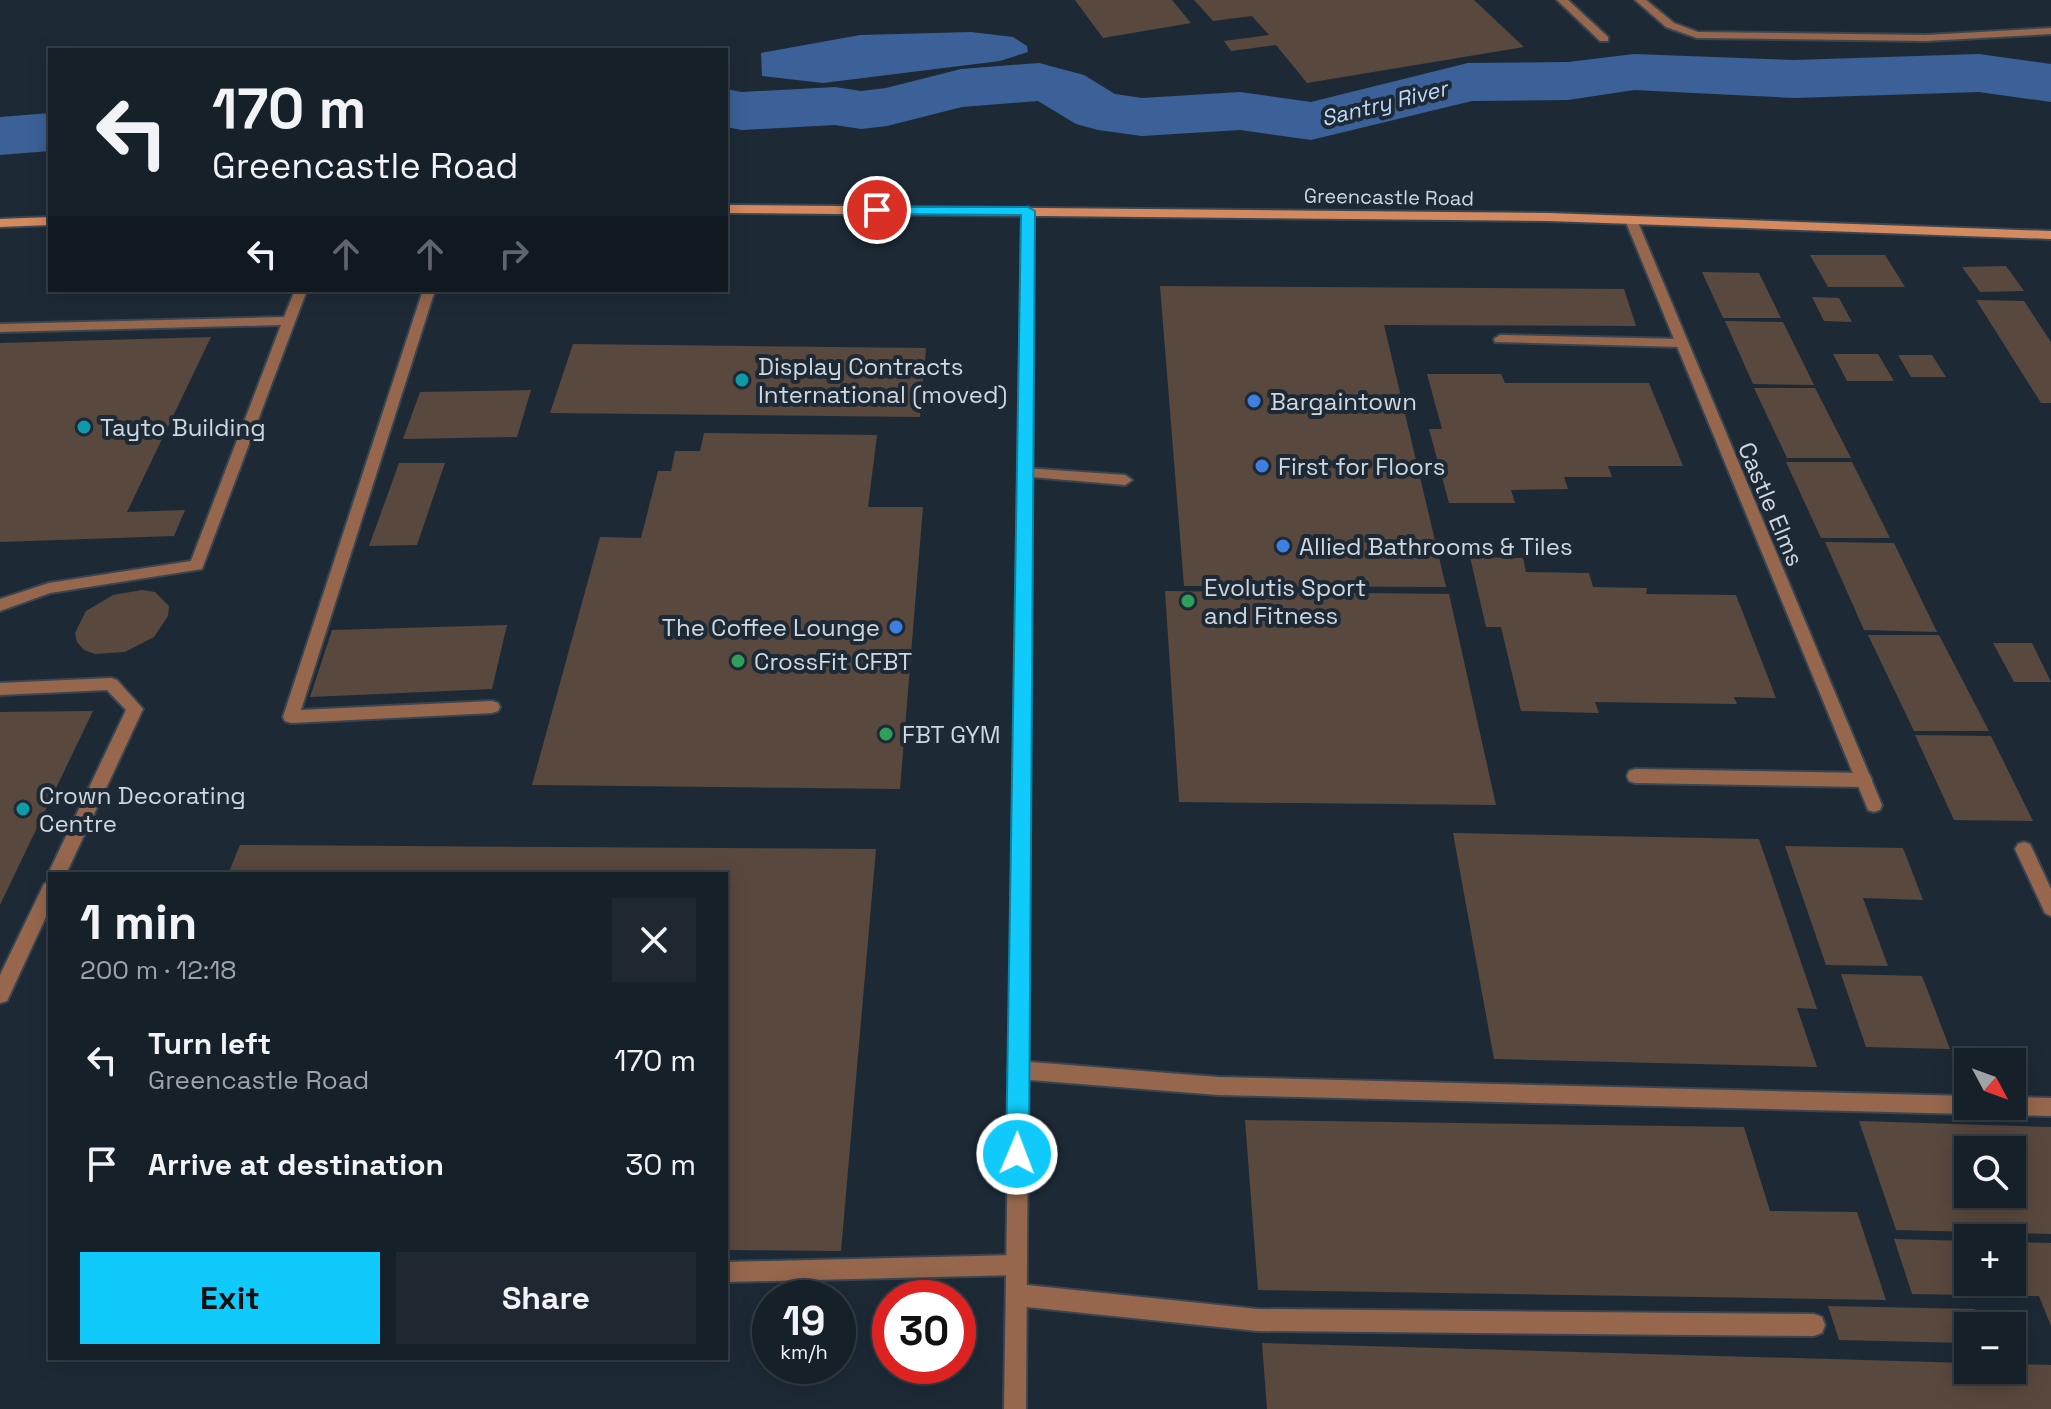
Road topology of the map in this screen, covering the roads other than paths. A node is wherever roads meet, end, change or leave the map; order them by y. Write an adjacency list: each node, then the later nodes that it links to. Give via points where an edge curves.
1 (1562, 0): 4 (street)
2 (1640, 0): 3 (street, via 1670,25 1697,35 1926,38)
3 (2051, 31)
4 (1604, 39)
5 (728, 209): 6 (street, Greencastle Road)
6 (1028, 211): 7 (street, Greencastle Road); 17 (street)
7 (1631, 220): 10 (street, Greencastle Road); 16 (street, Castle Elms)
8 (48, 221): 9 (street)
9 (0, 223)
10 (2051, 235)
11 (300, 292): 13 (street)
12 (428, 292): 21 (street, via 291,717)
13 (290, 321): 14 (street); 19 (street, via 197,565 49,588)
14 (0, 328)
15 (1500, 339): 16 (street)
16 (1681, 343): 23 (street, Castle Elms)
17 (1025, 473): 18 (street); 30 (street)
18 (1125, 480)
19 (0, 605)
20 (0, 689): 26 (street, via 111,684 135,709)
21 (492, 707)
22 (1635, 776): 23 (street)
23 (1864, 780): 24 (street, Castle Elms)
24 (1874, 805)
25 (2024, 849): 28 (street)
26 (58, 872)
27 (48, 893): 29 (street)
28 (2051, 908)
29 (0, 995)
30 (1018, 1070): 31 (street, via 1218,1086); 34 (street)
31 (1954, 1105)
32 (2026, 1106): 33 (street)
33 (2051, 1107)
34 (1016, 1265): 35 (street); 36 (street)
35 (728, 1272)
36 (1017, 1295): 37 (street, via 1257,1320); 38 (street)
37 (1814, 1325)
38 (1015, 1409)

